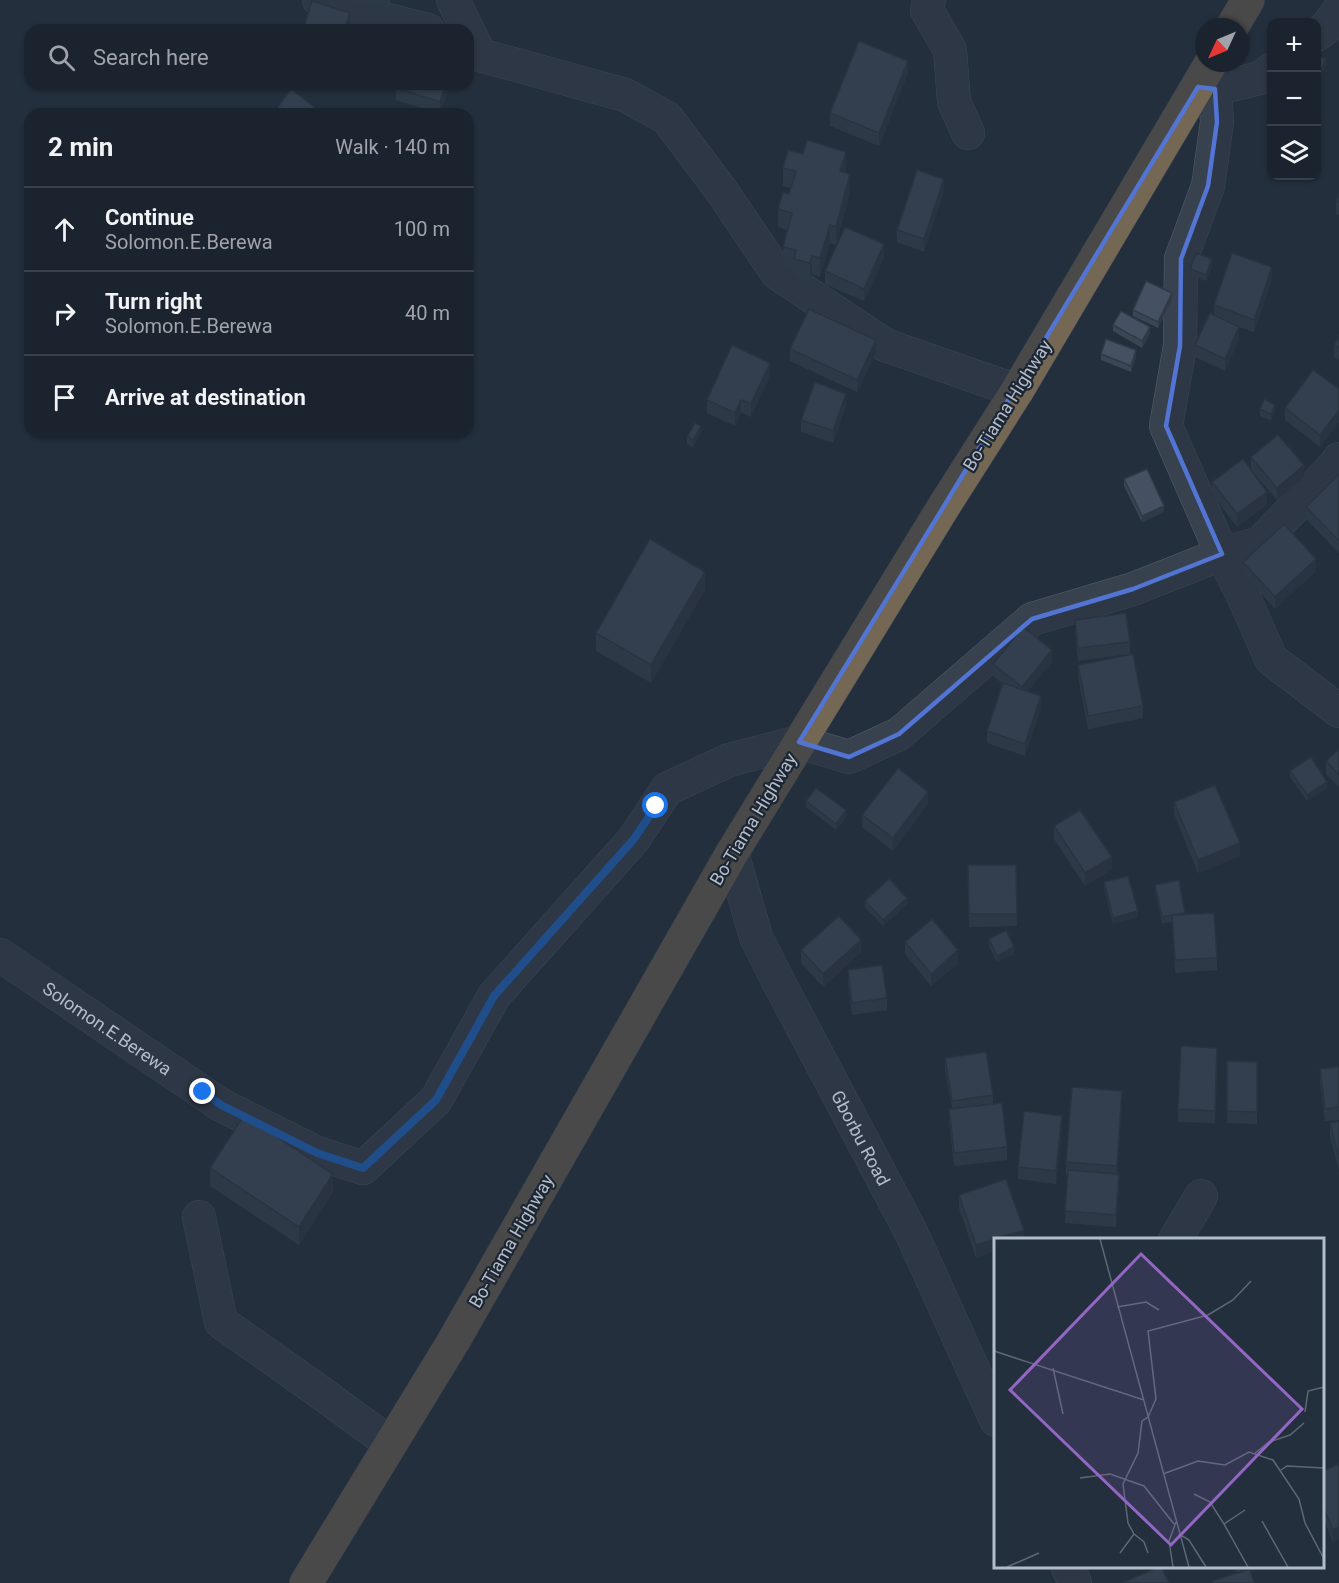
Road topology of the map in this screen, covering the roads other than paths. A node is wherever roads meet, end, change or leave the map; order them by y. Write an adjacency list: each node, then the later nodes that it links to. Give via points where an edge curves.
1 (319, 0): 5 (street)
2 (929, 0): 11 (street, via 927,10 950,50 954,102)
3 (1339, 10): 7 (street)
4 (459, 12): 6 (street)
5 (405, 24)
6 (440, 24)
7 (1321, 32)
8 (474, 43): 12 (street, via 480,55 625,95 667,118 777,273 885,345)
9 (1268, 72): 10 (street, via 1260,78)
10 (1208, 80): 12 (highway, Bo-Tiama Highway); 14 (street, via 1217,122 1209,186 1181,259 1180,346 1166,426)
11 (968, 133)
12 (1017, 391): 16 (highway, Bo-Tiama Highway)
13 (1339, 459): 14 (street, via 1260,543)
14 (1222, 554): 15 (street, via 1271,659); 16 (street, via 1133,589 1032,619 899,734 849,757)
15 (1339, 711)
16 (799, 742): 17 (highway, Bo-Tiama Highway); 18 (street, Solomon.E.Berewa, via 729,760 667,789 634,839 494,996 436,1100 363,1168 317,1153 221,1105)
17 (732, 853): 22 (street, Gborbu Road, via 756,938 911,1232); 23 (highway, Bo-Tiama Highway)
18 (0, 955)
19 (1201, 1196): 21 (street)
20 (199, 1217): 23 (street, via 221,1322)
21 (1176, 1238)
22 (994, 1416)
23 (391, 1444): 25 (highway, Bo-Tiama Highway)
24 (1068, 1568): 26 (street)
25 (306, 1583)
26 (1075, 1583)

